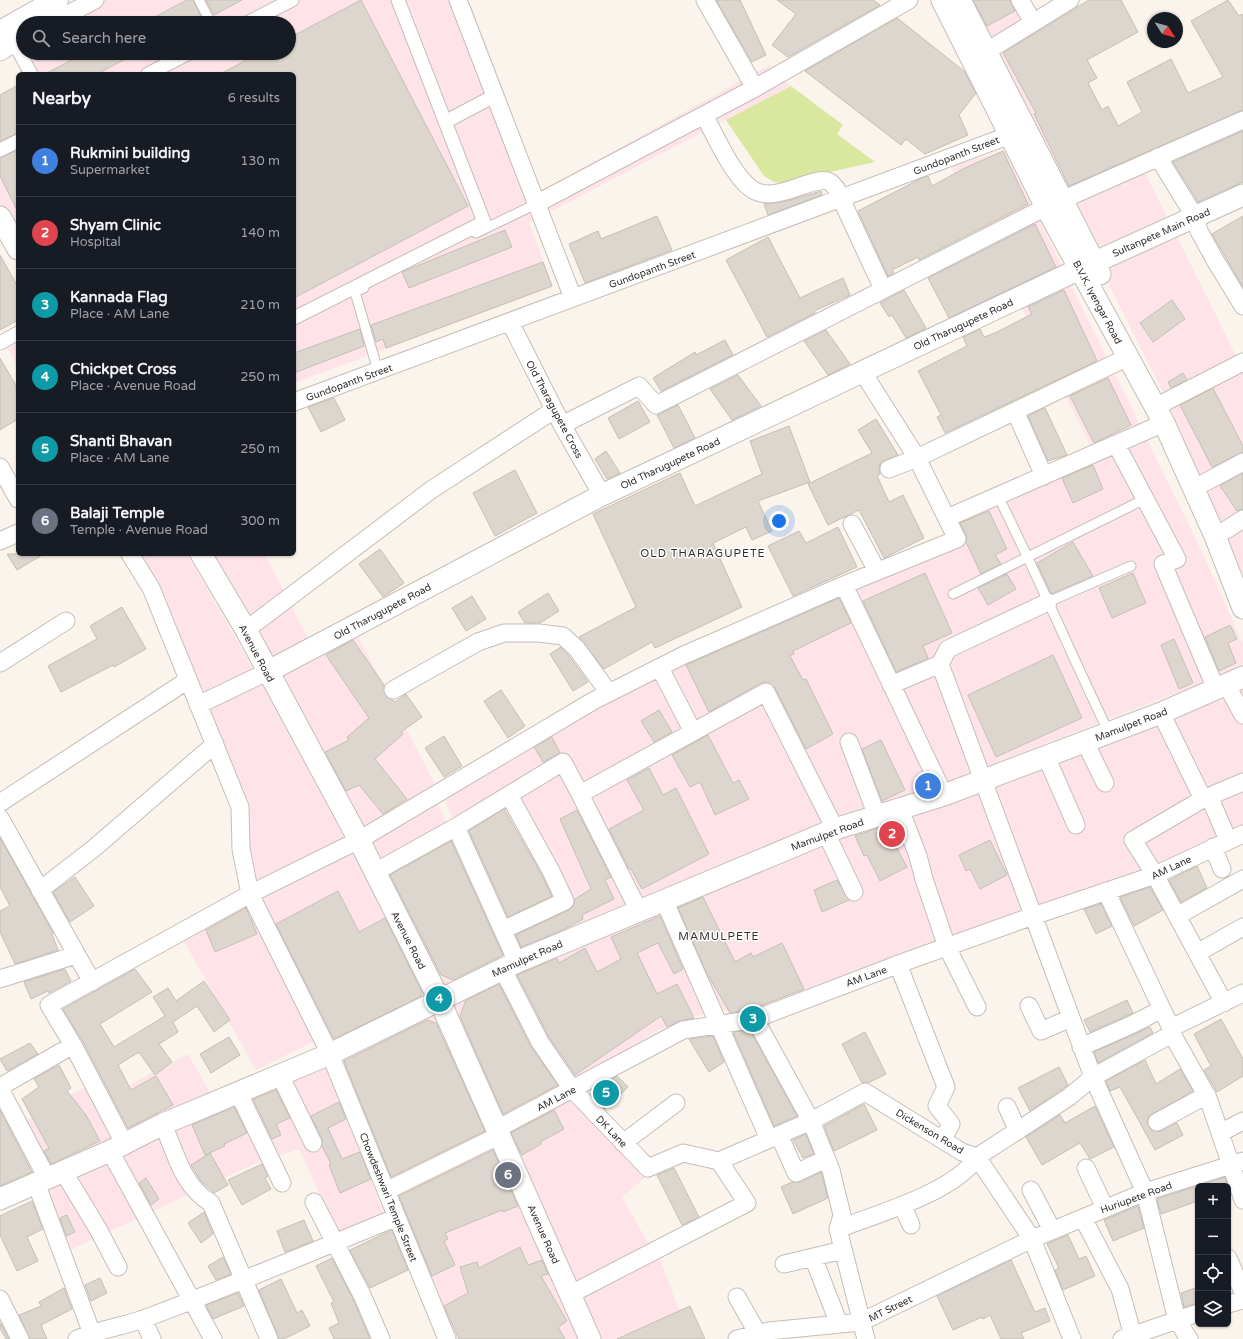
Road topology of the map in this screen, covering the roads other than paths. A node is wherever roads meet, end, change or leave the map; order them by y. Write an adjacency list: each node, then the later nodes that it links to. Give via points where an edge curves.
1 (57, 0): 13 (main road)
2 (95, 0): 14 (street)
3 (199, 0): 15 (lane)
4 (292, 0): 16 (street)
5 (398, 0): 29 (street)
6 (458, 0): 26 (street)
7 (705, 0): 25 (street)
8 (909, 0): 25 (street)
9 (942, 0): 30 (street, B.V.K. Iyengar Road)
10 (960, 0): 20 (street, B.V.K. Iyengar Road)
11 (1020, 0): 17 (street)
12 (1070, 0): 17 (street)
13 (37, 16)
14 (65, 16)
15 (207, 16)
16 (261, 16)
17 (1033, 22): 20 (street)
18 (9, 39): 19 (street)
19 (16, 50)
20 (987, 51): 30 (street, B.V.K. Iyengar Road)
21 (22, 60): 23 (street)
22 (175, 60): 24 (street)
23 (30, 72)
24 (152, 72)
25 (755, 88): 27 (street)
26 (494, 96): 29 (street); 36 (street)
27 (704, 115): 35 (street, via 739,177 755,191 777,194 822,180 830,182); 36 (street)
28 (1243, 120): 33 (street)
29 (445, 122): 45 (street, via 484,222)
30 (1018, 132): 35 (street, Gundopanth Street); 37 (street, B.V.K. Iyengar Road)
31 (16, 142): 32 (street)
32 (0, 150)
33 (1158, 157): 37 (street); 39 (street)
34 (1243, 195): 39 (street, Sultanpete Main Road)
35 (841, 198): 42 (street); 43 (street, Gundopanth Street)
36 (536, 204): 43 (street); 51 (lane, via 355,292)
37 (1054, 204): 41 (street, B.V.K. Iyengar Road); 42 (street)
38 (0, 216): 40 (street)
39 (1195, 217): 41 (street, Sultanpete Main Road); 44 (street, via 1202,236)
40 (16, 245)
41 (1087, 266): 49 (street, B.V.K. Iyengar Road); 52 (street, Old Tharugupete Road); 54 (street, B.V.K. Iyengar Road)
42 (883, 289): 58 (street, via 656,405 639,386)
43 (572, 298): 46 (street, Gundopanth Street)
44 (1243, 306)
45 (296, 317)
46 (510, 322): 51 (street, Gundopanth Street); 55 (street, Old Tharagupete Cross)
47 (16, 334): 48 (street)
48 (0, 343)
49 (1128, 357): 56 (street); 57 (street, B.V.K. Iyengar Road)
50 (1243, 362): 54 (street)
51 (378, 371): 53 (street, Gundopanth Street)
52 (862, 371): 60 (street); 67 (street, Old Tharugupete Road)
53 (296, 401)
54 (1165, 402): 65 (street, B.V.K. Iyengar Road)
55 (554, 410): 58 (street, Old Tharagupete Cross); 86 (street, via 431,490)
56 (1015, 411): 60 (street); 64 (street)
57 (1164, 423): 59 (street); 84 (street, B.V.K. Iyengar Road, via 1215,536)
58 (562, 425): 67 (street, Old Tharagupete Cross)
59 (1116, 444): 64 (street); 69 (street)
60 (917, 458): 63 (street); 70 (street)
61 (1243, 462): 65 (street)
62 (0, 467): 66 (street)
63 (889, 469)
64 (1044, 476): 68 (street)
65 (1204, 482): 72 (street, B.V.K. Iyengar Road)
66 (16, 495)
67 (602, 495): 90 (street, Old Tharugupete Road)
68 (998, 496): 70 (street); 77 (lane)
69 (1145, 499): 77 (lane); 92 (street, via 1177,559 1163,564)
70 (947, 518): 79 (street, via 957,539)
71 (852, 524): 79 (street)
72 (1235, 524): 80 (street, B.V.K. Iyengar Road)
73 (16, 534): 74 (street)
74 (0, 541)
75 (131, 556): 91 (street, Chowdeshwari Temple Street, via 151,588)
76 (202, 556): 86 (street, Avenue Road)
77 (1029, 558): 82 (lane); 83 (lane)
78 (1131, 566): 83 (lane)
79 (877, 571): 81 (street)
80 (1243, 572)
81 (844, 584): 89 (street); 93 (street)
82 (953, 594)
83 (1048, 602): 88 (street, via 948,649); 100 (lane)
84 (1243, 608)
85 (66, 621): 87 (street)
86 (246, 630): 90 (street, Avenue Road)
87 (0, 663)
88 (940, 664): 93 (street); 105 (street)
89 (660, 668): 95 (street); 99 (street)
90 (267, 672): 96 (street); 119 (street, Avenue Road)
91 (188, 680): 96 (street, Chowdeshwari Temple Street); 112 (street)
92 (1229, 683): 97 (street, Mamulpet Road); 98 (street)
93 (892, 685): 110 (street)
94 (393, 690): 95 (street, via 478,642 504,633 539,633 564,636)
95 (609, 693): 119 (street)
96 (198, 705): 103 (street, Chowdeshwari Temple Street)
97 (1161, 713): 100 (street, Mamulpet Road); 111 (street)
98 (1243, 715)
99 (693, 732): 108 (street); 118 (street, via 766,692)
100 (1110, 733): 102 (street, Mamulpet Road)
101 (849, 742): 114 (street)
102 (1085, 742): 104 (street, Mamulpet Road); 107 (street)
103 (215, 744): 125 (street, via 93,849); 128 (street, Chowdeshwari Temple Street, via 240,807 241,849)
104 (1046, 756): 105 (street, Mamulpet Road); 116 (street)
105 (983, 779): 110 (street, Mamulpet Road); 131 (street)
106 (1243, 782): 111 (street)
107 (1104, 783)
108 (580, 794): 109 (street, via 563,762); 130 (street)
109 (509, 795): 117 (street); 134 (street, via 565,901)
110 (944, 795): 113 (street, Mamulpet Road)
111 (1206, 797): 120 (street); 123 (street, via 1134,840)
112 (0, 803)
113 (900, 809): 114 (street, Mamulpet Road); 135 (street)
114 (877, 816): 118 (street, Mamulpet Road)
115 (0, 818): 125 (street)
116 (1076, 825)
117 (456, 827): 122 (street); 134 (street, DK Lane)
118 (831, 831): 127 (street); 129 (street, Mamulpet Road)
119 (359, 840): 122 (street, Avenue Road); 128 (street)
120 (1233, 841): 121 (street); 123 (street, AM Lane)
121 (1222, 869)
122 (375, 872): 143 (street, Avenue Road)
123 (1155, 875): 126 (street, AM Lane); 132 (street)
124 (1243, 879): 132 (street)
125 (40, 890): 137 (street)
126 (1106, 891): 131 (street, AM Lane); 147 (street)
127 (854, 892)
128 (250, 894): 141 (street); 154 (street, Chowdeshwari Temple Street)
129 (664, 900): 130 (street, Mamulpet Road); 150 (street)
130 (639, 911): 139 (street, Mamulpet Road)
131 (1033, 916): 135 (street, AM Lane); 148 (street)
132 (1177, 916): 136 (street)
133 (1243, 927): 136 (street)
134 (503, 930): 139 (street, DK Lane)
135 (947, 947): 138 (street, AM Lane); 146 (street)
136 (1197, 953): 144 (street)
137 (76, 955): 140 (street); 141 (street)
138 (898, 964): 149 (street, AM Lane); 171 (street, via 946,1087 937,1106 950,1124)
139 (510, 965): 143 (street, Mamulpet Road); 158 (street, DK Lane, via 540,1042)
140 (0, 979)
141 (92, 982): 152 (street, via 49,1005)
142 (1243, 992): 144 (street)
143 (439, 999): 154 (street, Mamulpet Road); 168 (street, Avenue Road)
144 (1224, 1002): 151 (street)
145 (1029, 1006): 148 (street, via 1041,1032)
146 (978, 1007)
147 (1162, 1009): 151 (street); 153 (street)
148 (1071, 1018): 153 (street)
149 (755, 1019): 150 (street, AM Lane); 163 (street)
150 (718, 1023): 158 (street, AM Lane, via 683,1030); 170 (street)
151 (1171, 1031): 156 (street); 160 (street)
152 (73, 1045): 157 (street); 174 (street)
153 (1081, 1047): 156 (street)
154 (330, 1054): 155 (street, Mamulpet Road); 184 (street, Chowdeshwari Temple Street)
155 (280, 1075): 159 (street, Mamulpet Road); 172 (street)
156 (1093, 1078): 167 (street, via 1069,1098); 185 (street)
157 (0, 1088): 180 (street)
158 (572, 1089): 168 (street, AM Lane); 173 (street, DK Lane)
159 (238, 1092): 166 (street, Mamulpet Road); 181 (street)
160 (1207, 1095): 165 (street); 169 (street)
161 (676, 1103): 173 (street)
162 (1007, 1107): 167 (street)
163 (811, 1121): 170 (street, Dickenson Road); 171 (street, Dickenson Road, via 865,1092); 176 (street)
164 (1243, 1121): 169 (street)
165 (1157, 1122)
166 (163, 1124): 174 (street, Mamulpet Road); 203 (street, via 188,1183 202,1198 211,1203)
167 (1018, 1130): 175 (street)
168 (498, 1132): 184 (street, AM Lane); 205 (street, Avenue Road)
169 (1220, 1133): 178 (street)
170 (774, 1137): 176 (street, via 796,1173); 177 (street, Dickenson Road)
171 (943, 1139): 175 (street, Dickenson Road, via 962,1152)
172 (313, 1143)
173 (623, 1143): 177 (street, DK Lane, via 648,1168 683,1153)
174 (117, 1147): 180 (street, Mamulpet Road); 208 (street)
175 (977, 1157): 189 (street, via 972,1166 929,1195); 196 (street)
176 (826, 1159): 194 (street, via 842,1215)
177 (719, 1161): 205 (street, via 746,1203)
178 (1237, 1164): 182 (street, Huriupete Road); 187 (street)
179 (1086, 1168): 190 (street)
180 (49, 1178): 186 (street, Mamulpet Road); 202 (street, via 98,1229); 218 (street)
181 (282, 1183)
182 (1195, 1183): 185 (street, Huriupete Road)
183 (1031, 1190): 195 (street)
184 (386, 1191): 191 (street, Chowdeshwari Temple Street)
185 (1145, 1192): 190 (street, Huriupete Road); 213 (street)
186 (0, 1199)
187 (1243, 1200)
188 (314, 1202): 197 (street)
189 (902, 1205): 193 (street); 194 (street)
190 (1105, 1208): 192 (street, Huriupete Road)
191 (397, 1217): 197 (street); 225 (street, Chowdeshwari Temple Street)
192 (1083, 1218): 195 (street, Huriupete Road); 219 (street, via 1120,1289)
193 (911, 1225)
194 (838, 1228): 198 (street)
195 (1052, 1230): 196 (street, Huriupete Road)
196 (1032, 1239): 214 (street, MT Street); 229 (street)
197 (334, 1243): 203 (street); 224 (street, via 362,1295)
198 (843, 1250): 199 (street); 214 (street)
199 (813, 1257): 200 (street); 215 (street)
200 (784, 1264)
201 (1231, 1265): 204 (street)
202 (118, 1268)
203 (244, 1281): 208 (street); 223 (street)
204 (1243, 1292)
205 (570, 1294): 226 (street, Avenue Road)
206 (737, 1297): 217 (street)
207 (0, 1299): 220 (street)
208 (192, 1300): 212 (street); 222 (street)
209 (1243, 1300): 210 (street)
210 (1231, 1303)
211 (1195, 1314): 213 (street)
212 (143, 1319): 218 (street); 221 (street)
213 (1178, 1320): 219 (street); 230 (street)
214 (861, 1322): 215 (street, MT Street); 228 (street)
215 (839, 1324): 216 (street, MT Street)
216 (820, 1333): 217 (street, MT Street)
217 (766, 1335): 227 (street, MT Street)
218 (88, 1337)
219 (1127, 1338)
220 (20, 1339)
221 (152, 1339)
222 (213, 1339)
223 (269, 1339)
224 (381, 1339)
225 (447, 1339)
226 (590, 1339)
227 (737, 1339)
228 (866, 1339)
229 (1072, 1339)
230 (1189, 1339)

